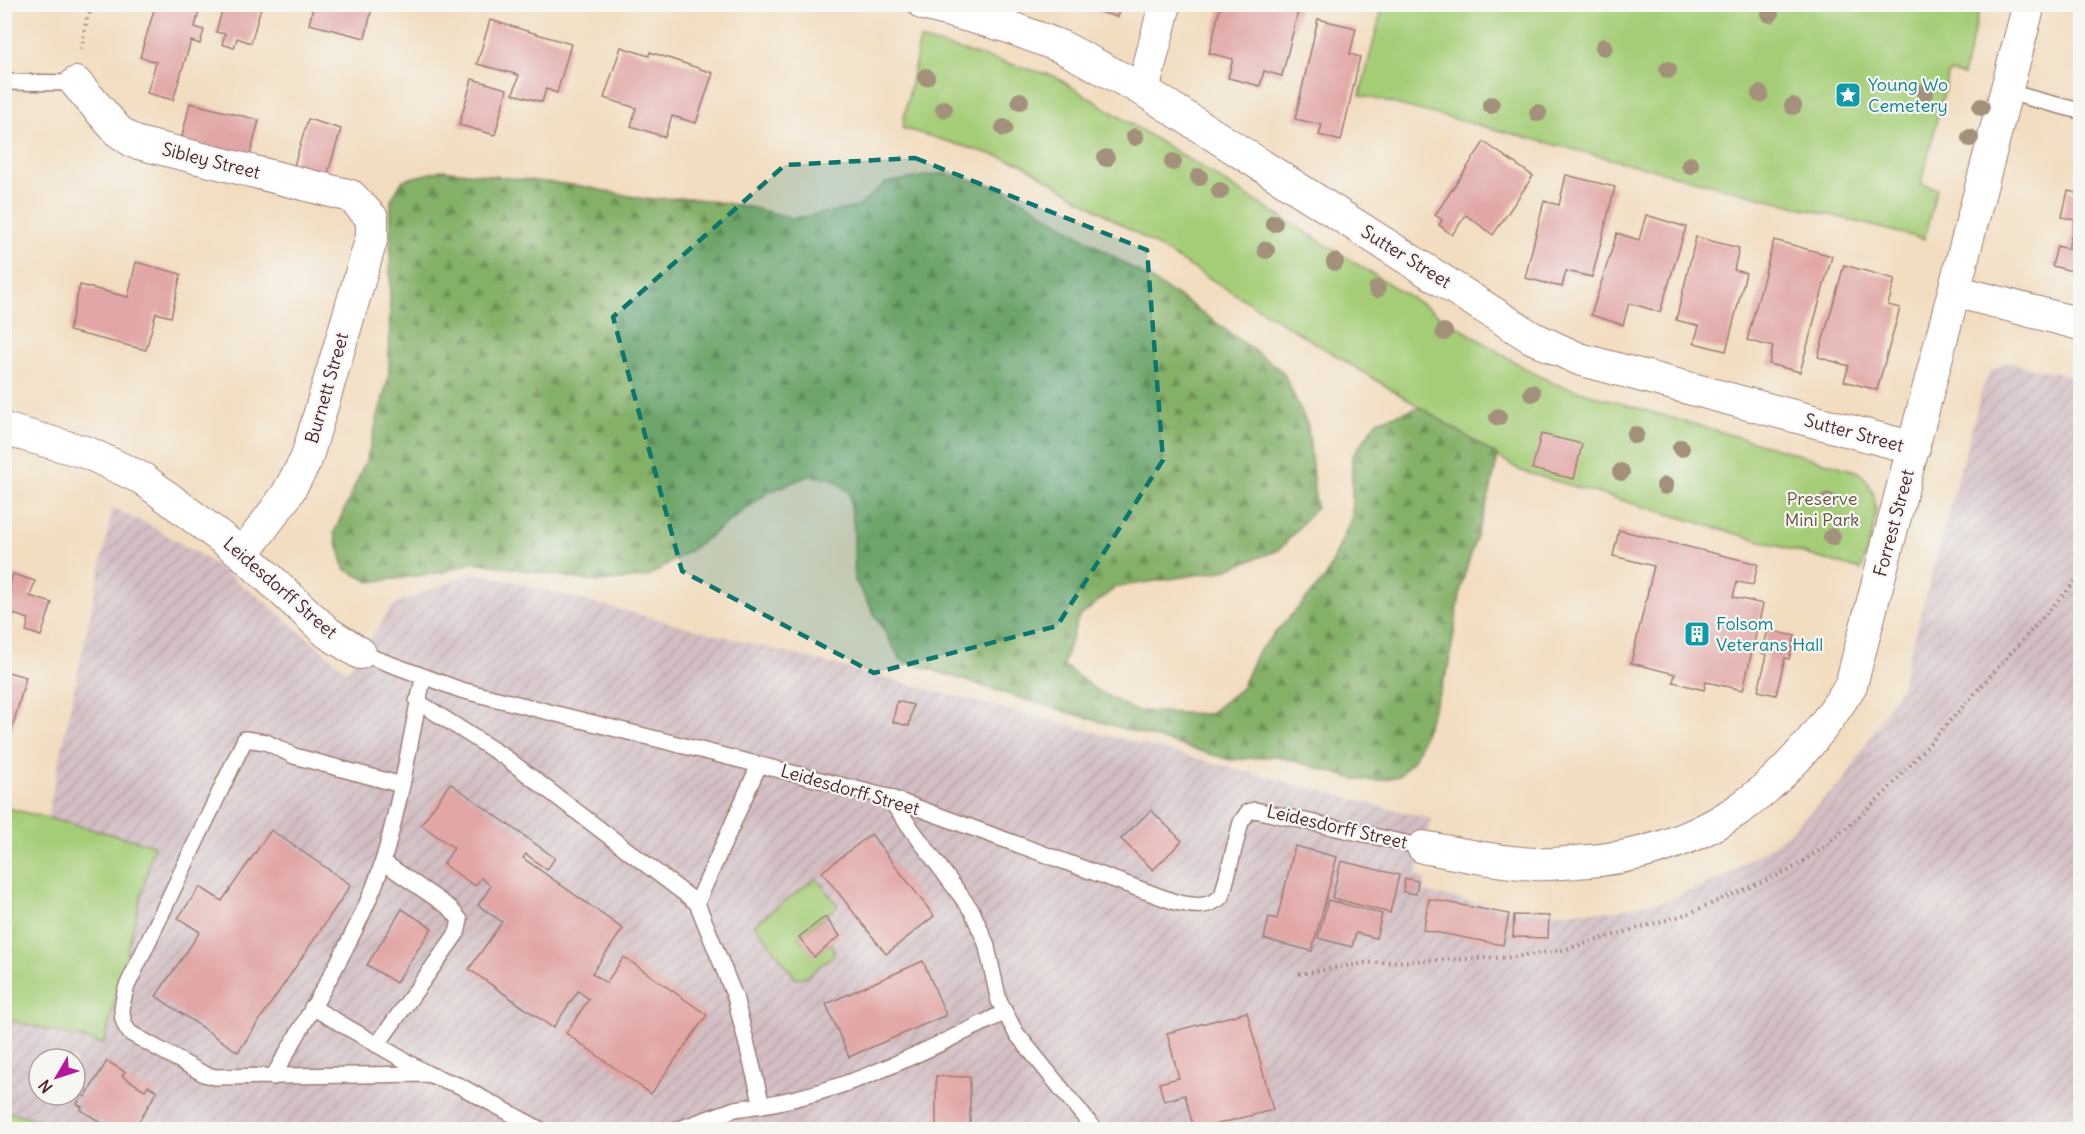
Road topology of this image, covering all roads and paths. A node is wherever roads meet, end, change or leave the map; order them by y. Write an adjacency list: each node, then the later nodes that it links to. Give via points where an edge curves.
1 (94, 4): 6 (path, via 87,18)
2 (924, 4): 7 (street, Sutter Street, via 1006,26 1062,47)
3 (1165, 4): 7 (street)
4 (2029, 4): 8 (street, Forrest Street)
5 (6, 82): 6 (lane)
6 (76, 82): 10 (street, Sibley Street, via 118,131 134,142 351,196)
7 (1143, 90): 14 (street, Sutter Street, via 1531,337 1605,367)
8 (2007, 92): 9 (lane); 11 (street, Forrest Street)
9 (2080, 111)
10 (366, 209): 15 (street, Burnett Street, via 372,218 372,237 306,460)
11 (1955, 291): 12 (street); 14 (street, Forrest Street)
12 (2080, 324)
13 (4, 429): 15 (street, Leidesdorff Street, via 117,465 143,479)
14 (1914, 448): 22 (street, Forrest Street, via 1851,685 1829,720 1781,775 1723,820)
15 (243, 554): 16 (street, Leidesdorff Street, via 309,617)
16 (360, 653): 17 (lane, Leidesdorff Street)
17 (423, 678): 18 (lane); 19 (lane, Leidesdorff Street)
18 (417, 701): 20 (lane); 25 (lane, via 488,745)
19 (759, 765): 21 (lane, Leidesdorff Street); 25 (lane)
20 (402, 785): 24 (lane); 30 (lane, via 294,756 266,742 245,740 127,986 122,1015 130,1032 204,1074)
21 (888, 797): 23 (lane, Leidesdorff Street, via 1193,906 1214,903 1222,896 1240,822 1255,810); 27 (lane, via 972,911 986,943)
22 (1690, 838): 23 (street, Leidesdorff Street, via 1645,854 1538,864)
23 (1423, 847)
24 (383, 862): 26 (lane, via 352,934); 28 (lane, via 450,908 460,920 457,933)
25 (697, 903): 31 (lane, via 735,996)
26 (312, 1007): 28 (lane); 30 (lane)
27 (1004, 1013): 31 (lane, via 854,1083); 34 (lane)
28 (377, 1045): 29 (lane)
29 (428, 1074): 30 (lane); 32 (lane, via 460,1086)
30 (273, 1077)
31 (762, 1105): 33 (lane, via 735,1109)
32 (541, 1130)
33 (676, 1130)
34 (1095, 1130)

